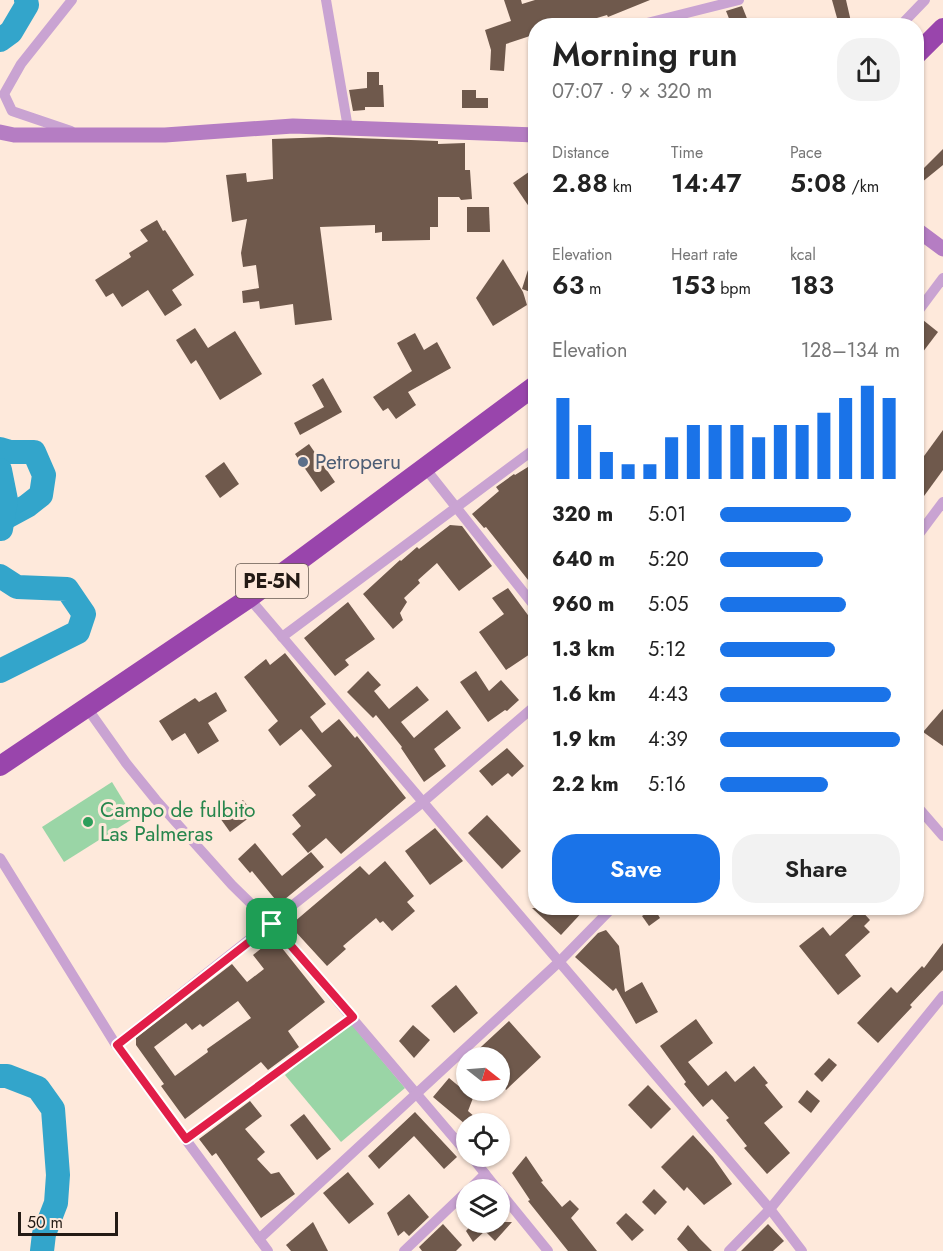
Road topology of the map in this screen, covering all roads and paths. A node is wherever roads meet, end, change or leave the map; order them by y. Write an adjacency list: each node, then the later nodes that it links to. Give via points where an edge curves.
1 (72, 0): 11 (street, via 21,64 4,94 12,111)
2 (326, 0): 9 (street)
3 (739, 0): 5 (street)
4 (924, 0): 6 (street)
5 (667, 18)
6 (907, 18)
7 (943, 28): 8 (highway)
8 (924, 47)
9 (348, 128): 11 (street, via 293,126 165,135); 12 (street)
10 (0, 132): 11 (street)
11 (78, 134)
12 (528, 135)
13 (924, 235): 14 (street)
14 (943, 249)
15 (943, 278): 16 (street)
16 (924, 303)
17 (528, 391): 19 (highway, PE-5N)
18 (528, 454): 21 (street)
19 (425, 468): 21 (street); 23 (highway, PE-5N)
20 (943, 502): 22 (street)
21 (456, 507): 24 (street); 25 (street)
22 (924, 527)
23 (249, 598): 25 (street); 26 (highway, PE-5N)
24 (528, 598)
25 (282, 637): 29 (street)
26 (87, 708): 28 (highway, PE-5N); 34 (street, via 150,794)
27 (528, 712): 29 (street)
28 (0, 766)
29 (423, 802): 34 (street); 35 (street)
30 (924, 814): 31 (street)
31 (943, 836)
32 (0, 858): 38 (street)
33 (605, 915): 35 (street)
34 (272, 924): 37 (street); 38 (street)
35 (560, 962): 39 (street); 48 (street)
36 (943, 996): 48 (street)
37 (353, 1017): 39 (street); 40 (street)
38 (117, 1045): 40 (street)
39 (418, 1093): 41 (street); 49 (street)
40 (186, 1139): 49 (street)
41 (456, 1140)
42 (480, 1167): 43 (street)
43 (485, 1174): 44 (street); 45 (street)
44 (480, 1179)
45 (489, 1179)
46 (456, 1202): 51 (street)
47 (510, 1204): 52 (street)
48 (770, 1209): 53 (street); 54 (street)
49 (259, 1239): 50 (street)
50 (268, 1251)
51 (404, 1251)
52 (548, 1251)
53 (729, 1251)
54 (802, 1251)

